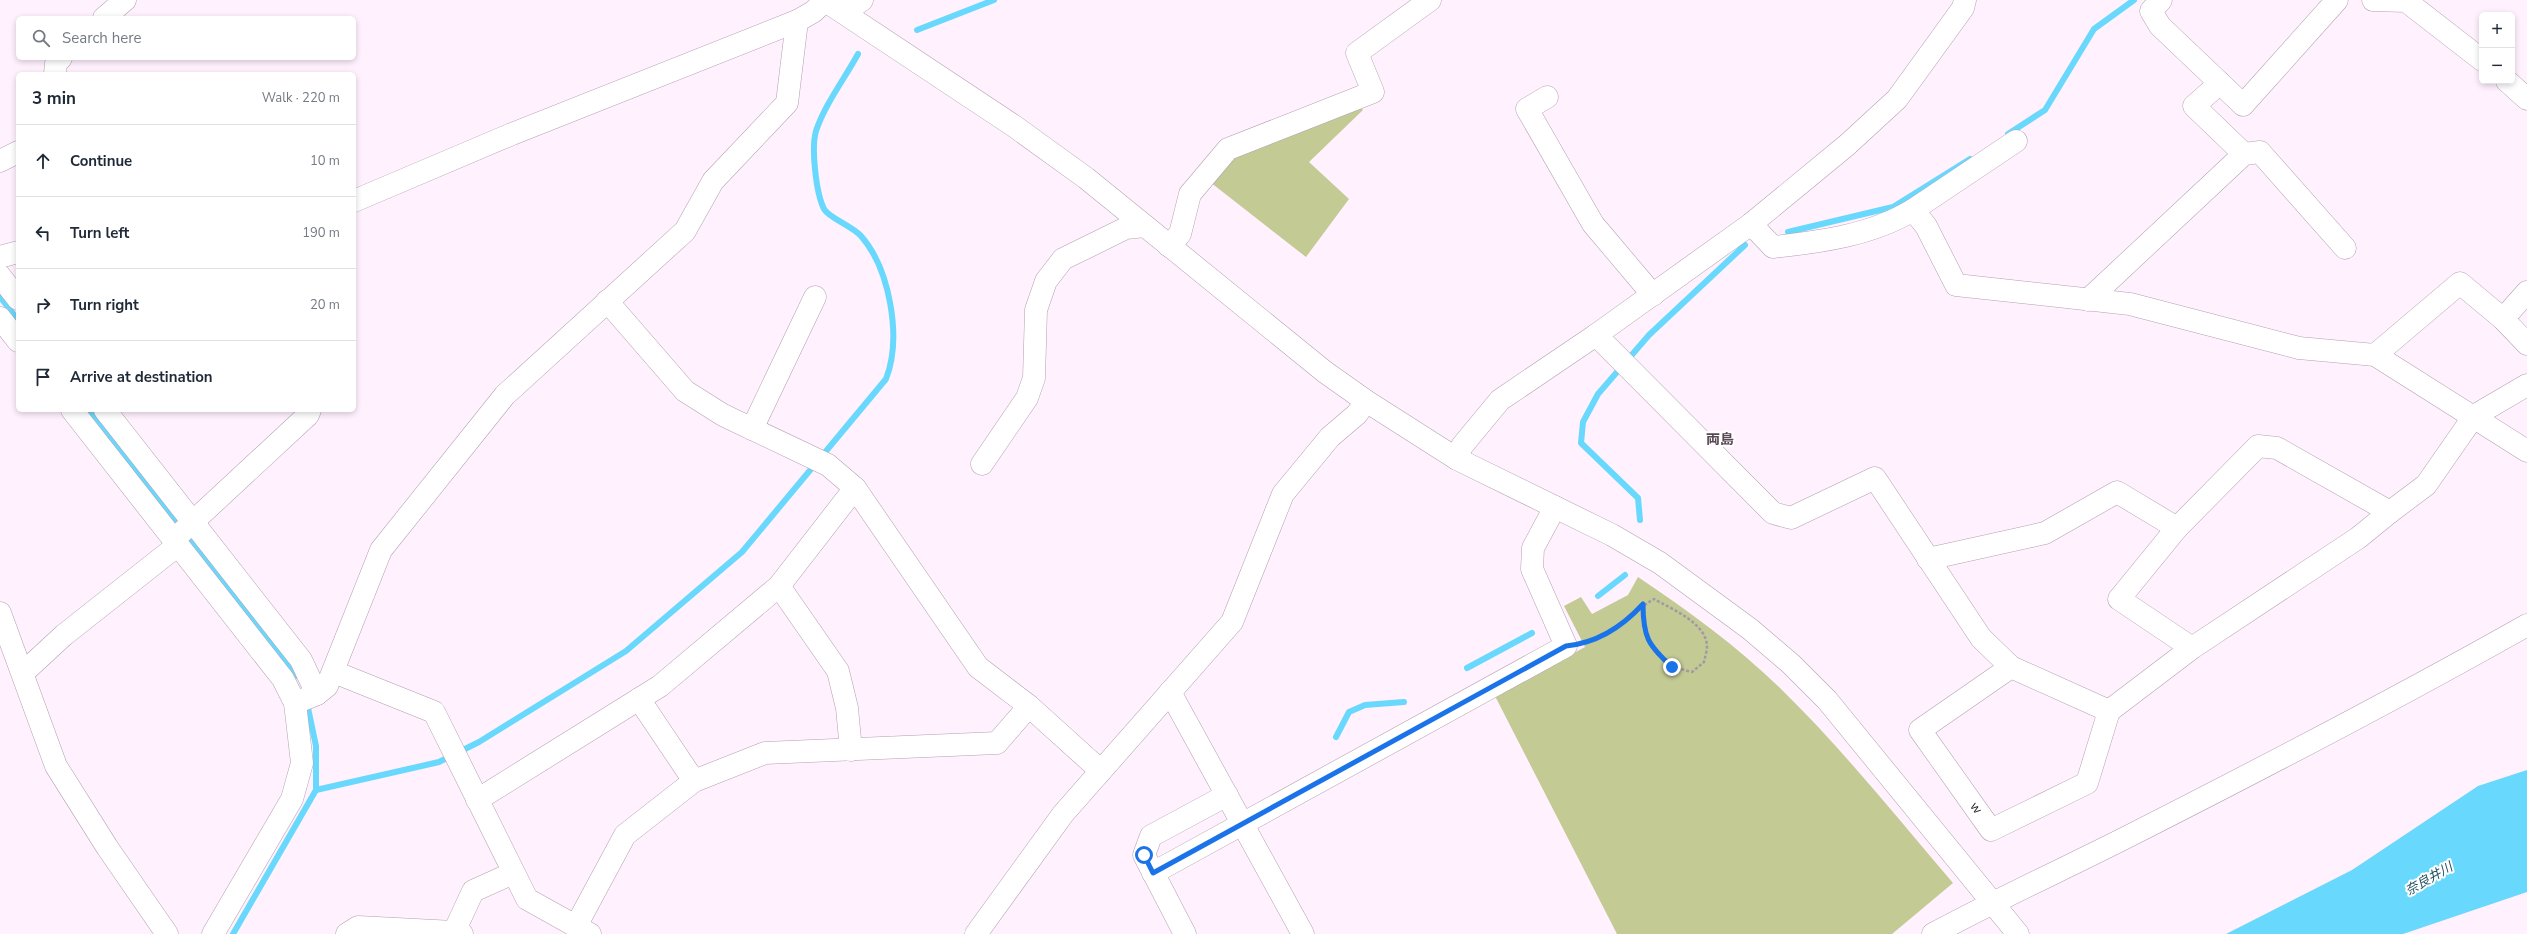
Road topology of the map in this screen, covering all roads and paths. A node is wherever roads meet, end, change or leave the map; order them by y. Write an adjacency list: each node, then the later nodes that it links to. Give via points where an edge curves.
1 (825, 0): 8 (street); 9 (street, via 814,12)
2 (862, 0): 8 (street)
3 (1430, 0): 25 (street, via 1357,53 1373,92 1228,149 1190,194 1180,234)
4 (1965, 0): 23 (street, via 1963,8 1897,98 1847,145)
5 (2161, 0): 13 (street, via 2151,11 2160,26)
6 (2337, 0): 13 (street, via 2243,105)
7 (2373, 0): 10 (street, via 2406,1)
8 (844, 13): 24 (street, via 1014,126 1086,178)
9 (797, 21): 21 (street, via 512,134); 35 (street, via 788,103 713,181 684,231)
10 (2479, 58)
11 (60, 60): 12 (street, via 56,63)
12 (56, 72)
13 (2220, 83): 19 (street, via 2194,106)
14 (2510, 84): 16 (street)
15 (1547, 97): 31 (street, via 1527,109 1593,224)
16 (2527, 99)
17 (2016, 141): 22 (street)
18 (16, 153): 20 (street)
19 (2244, 154): 26 (street, via 2260,152); 34 (street)
20 (0, 161)
21 (356, 200)
22 (1913, 210): 23 (street, via 1890,223 1812,243 1773,246); 34 (street, via 1926,226 1956,285)
23 (1751, 224): 31 (street)
24 (1145, 226): 25 (street); 51 (street, via 1126,228 1063,259 1046,281 1036,310 1034,378 1027,398)
25 (1170, 246): 43 (street, via 1325,372)
26 (2344, 248)
27 (16, 253): 28 (street)
28 (0, 257)
29 (0, 276): 32 (street)
30 (2527, 292): 37 (street)
31 (1653, 294): 38 (street)
32 (16, 296)
33 (815, 297): 48 (street)
34 (2088, 300): 41 (street, via 2130,304 2300,348)
35 (607, 301): 48 (street, via 685,391 723,415); 67 (street, via 505,395 381,550)
36 (0, 318): 39 (street)
37 (2503, 319): 40 (street); 41 (street, via 2460,283)
38 (1596, 335): 50 (street, via 1500,400 1462,446); 57 (street, via 1773,513 1790,518 1875,478)
39 (16, 338)
40 (2527, 344)
41 (2375, 355): 47 (street)
42 (2527, 385): 47 (street)
43 (1366, 402): 50 (street); 68 (street, via 1357,414 1330,437 1283,494 1232,622)
44 (74, 412): 56 (street)
45 (106, 412): 56 (street)
46 (309, 412): 56 (street)
47 (2474, 416): 49 (street); 54 (street, via 2426,485)
48 (752, 429): 52 (street, via 828,465)
49 (2527, 451)
50 (1457, 459): 53 (street)
51 (982, 464)
52 (855, 488): 58 (street); 71 (street, via 978,666)
53 (1555, 506): 62 (street, via 1533,548 1532,569); 81 (street, via 1660,563 1706,595 1792,664 1827,700)
54 (2390, 512): 55 (street, via 2277,448 2258,446); 63 (street, via 2358,538)
55 (2177, 528): 57 (street, via 2117,492 2045,533); 63 (street, via 2119,599)
56 (182, 534): 66 (street); 69 (street, via 283,679)
57 (1928, 559): 65 (street, via 1980,638)
58 (779, 586): 70 (street, via 660,686); 73 (street, via 838,670 847,708)
59 (1643, 604): 59 (path, via 1654,599 1701,630 1707,646 1704,662 1692,672 1672,667 1655,651 1643,628); 62 (path, via 1632,617 1599,638)
60 (0, 612): 64 (street)
61 (2527, 624): 81 (street, via 2447,670)
62 (1566, 646): 78 (street)
63 (2192, 648): 72 (street)
64 (7, 655): 66 (street)
65 (2011, 667): 72 (street); 72 (street, ｗ, via 1920,730 1991,830 2087,783)
66 (24, 672): 84 (street, via 56,766 107,847)
67 (334, 672): 69 (street, via 327,686); 77 (street, via 434,712)
68 (1170, 692): 74 (street); 76 (street)
69 (306, 699): 85 (street, via 302,763 292,799)
70 (639, 700): 75 (street); 77 (street)
71 (1029, 706): 73 (street, via 997,743); 74 (street)
72 (2109, 711)
73 (851, 750): 75 (street, via 765,753)
74 (1101, 771): 87 (street, via 1063,814)
75 (694, 782): 82 (street, via 625,835)
76 (1227, 795): 78 (street); 80 (street, via 1150,836 1144,855)
77 (477, 800): 79 (street)
78 (1242, 823): 80 (street); 89 (street)
79 (514, 873): 82 (street, via 527,899); 83 (street, via 473,891)
80 (1153, 873): 88 (street)
81 (1997, 907): 90 (street); 91 (street)
82 (583, 930)
83 (458, 933): 86 (street, via 358,927)
84 (167, 934)
85 (213, 934)
86 (347, 934)
87 (976, 934)
88 (1185, 934)
89 (1303, 934)
90 (1933, 934)
91 (2018, 934)

